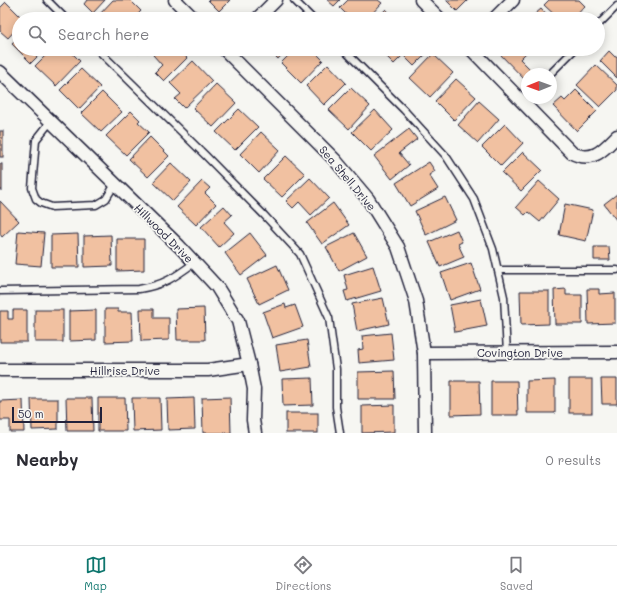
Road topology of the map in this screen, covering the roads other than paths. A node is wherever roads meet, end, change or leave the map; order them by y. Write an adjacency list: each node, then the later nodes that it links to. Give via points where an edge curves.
1 (47, 0): 8 (lane)
2 (175, 0): 9 (street)
3 (276, 0): 10 (street)
4 (294, 0): 11 (lane)
5 (420, 0): 12 (street)
6 (513, 0): 13 (street)
7 (617, 6): 14 (lane)
8 (59, 12)
9 (187, 12)
10 (264, 12)
11 (306, 12)
12 (433, 12)
13 (501, 12)
14 (605, 18)
15 (104, 56): 37 (lane, via 264,214 300,254 329,318 336,369 336,407)
16 (232, 56): 33 (street, Sea Shell Drive, via 335,160 368,199 398,247 416,301)
17 (350, 56): 28 (lane, via 446,156 474,199)
18 (478, 56): 22 (street)
19 (568, 56): 20 (lane)
20 (556, 68)
21 (0, 72): 24 (street, Hillwood Drive)
22 (521, 96)
23 (529, 104): 25 (street, via 572,153 578,156 594,156 604,150)
24 (51, 121): 26 (street, Hillwood Drive); 26 (lane, via 36,140 32,188 41,203 52,207 96,205 106,199)
25 (617, 136)
26 (115, 184): 27 (street, Hillwood Drive)
27 (194, 262): 30 (lane, via 170,280 139,289); 34 (street, Hillwood Drive, via 217,287 238,321)
28 (498, 270): 29 (lane); 31 (lane, via 504,297)
29 (617, 270)
30 (0, 291)
31 (507, 352): 32 (street, Covington Drive); 33 (street, Covington Drive)
32 (617, 352)
33 (424, 353): 38 (street, Sea Shell Drive)
34 (249, 364): 35 (street, Hillrise Drive, via 208,370); 36 (street, Hillwood Drive, via 254,389)
35 (0, 370)
36 (255, 433)
37 (340, 433)
38 (424, 433)

